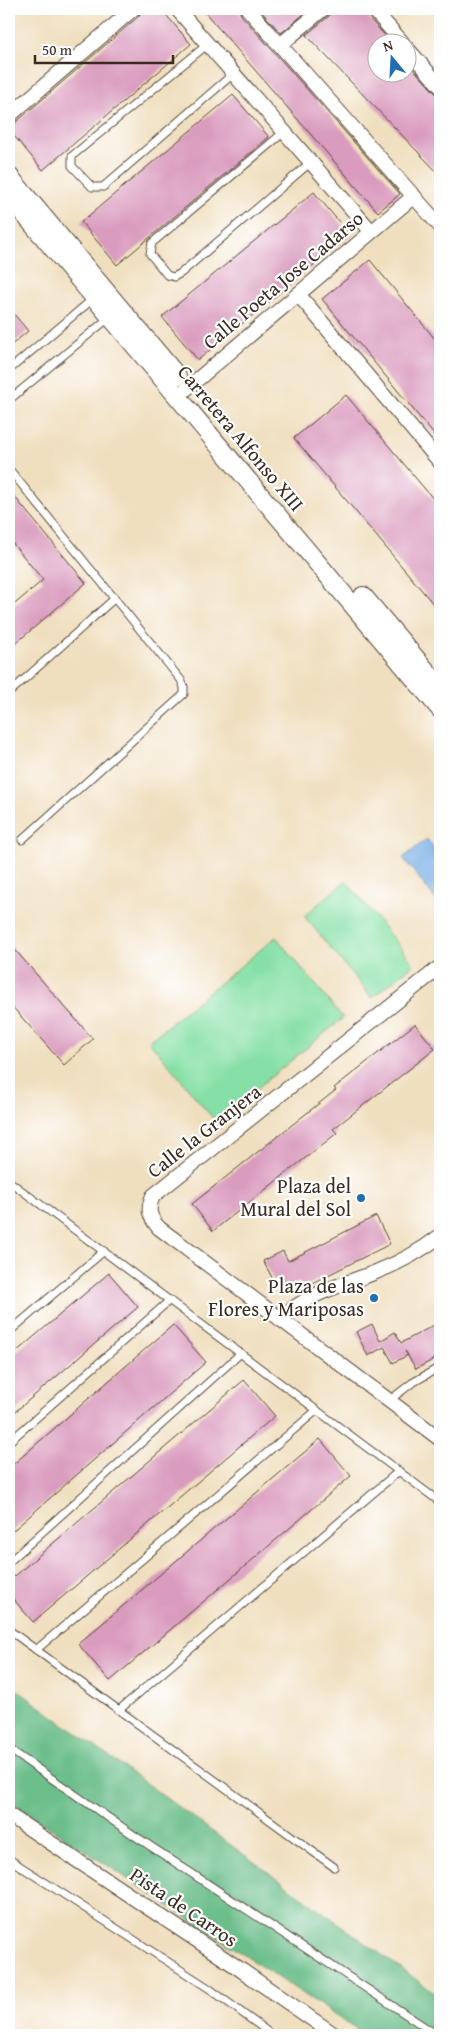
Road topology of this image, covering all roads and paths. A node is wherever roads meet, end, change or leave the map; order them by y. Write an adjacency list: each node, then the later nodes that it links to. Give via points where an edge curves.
1 (133, 9): 12 (street)
2 (177, 9): 7 (street)
3 (248, 9): 8 (street)
4 (324, 9): 8 (street)
5 (373, 9): 6 (street)
6 (393, 32)
7 (208, 44): 10 (street); 10 (lane, via 72,156 72,166 92,187 103,187)
8 (280, 45): 17 (street)
9 (416, 58): 11 (street)
10 (233, 74): 13 (street)
11 (440, 86)
12 (11, 115)
13 (284, 132): 14 (street); 14 (lane, via 152,243 150,254 166,275 174,277 181,273)
14 (311, 162): 19 (street)
15 (9, 176): 24 (street, Carretera Alfonso XIII)
16 (9, 196): 21 (street, Carretera Alfonso XIII)
17 (414, 196): 18 (street); 19 (street, Calle Poeta Jose Cadarso)
18 (440, 226)
19 (371, 231): 20 (street, Calle Poeta Jose Cadarso)
20 (298, 294): 24 (street, Calle Poeta Jose Cadarso); 26 (street)
21 (94, 298): 22 (street, Carretera Alfonso XIII); 23 (lane)
22 (110, 317): 24 (street, Carretera Alfonso XIII); 25 (lane)
23 (9, 370)
24 (182, 392): 29 (street, Carretera Alfonso XIII); 31 (street, Carretera Alfonso XIII)
25 (9, 400)
26 (440, 462)
27 (9, 469): 28 (lane)
28 (115, 598): 30 (lane); 32 (lane, via 181,680 184,694)
29 (440, 687)
30 (9, 693)
31 (440, 709)
32 (22, 840)
33 (440, 967): 38 (street, Calle la Granjera, via 153,1196 149,1206 150,1218 159,1228)
34 (9, 1181): 36 (lane)
35 (440, 1236): 38 (street, via 379,1271 314,1294)
36 (104, 1251): 37 (lane); 39 (lane)
37 (170, 1300): 40 (lane); 45 (lane)
38 (280, 1319): 42 (street, Calle la Granjera)
39 (9, 1332)
40 (242, 1353): 43 (lane); 48 (lane)
41 (440, 1367): 42 (lane)
42 (390, 1400): 44 (street, Calle la Granjera)
43 (317, 1410): 46 (lane); 50 (lane)
44 (440, 1439)
45 (9, 1442)
46 (398, 1470): 47 (lane); 51 (lane)
47 (440, 1502)
48 (9, 1562)
49 (9, 1630): 50 (lane)
50 (36, 1650): 51 (lane)
51 (119, 1710): 55 (lane)
52 (9, 1749): 58 (lane)
53 (9, 1815): 57 (street, Pista de Carros)
54 (9, 1859): 56 (lane, via 210,1989)
55 (334, 1867)
56 (272, 2035)
57 (335, 2035)
58 (437, 2035)

